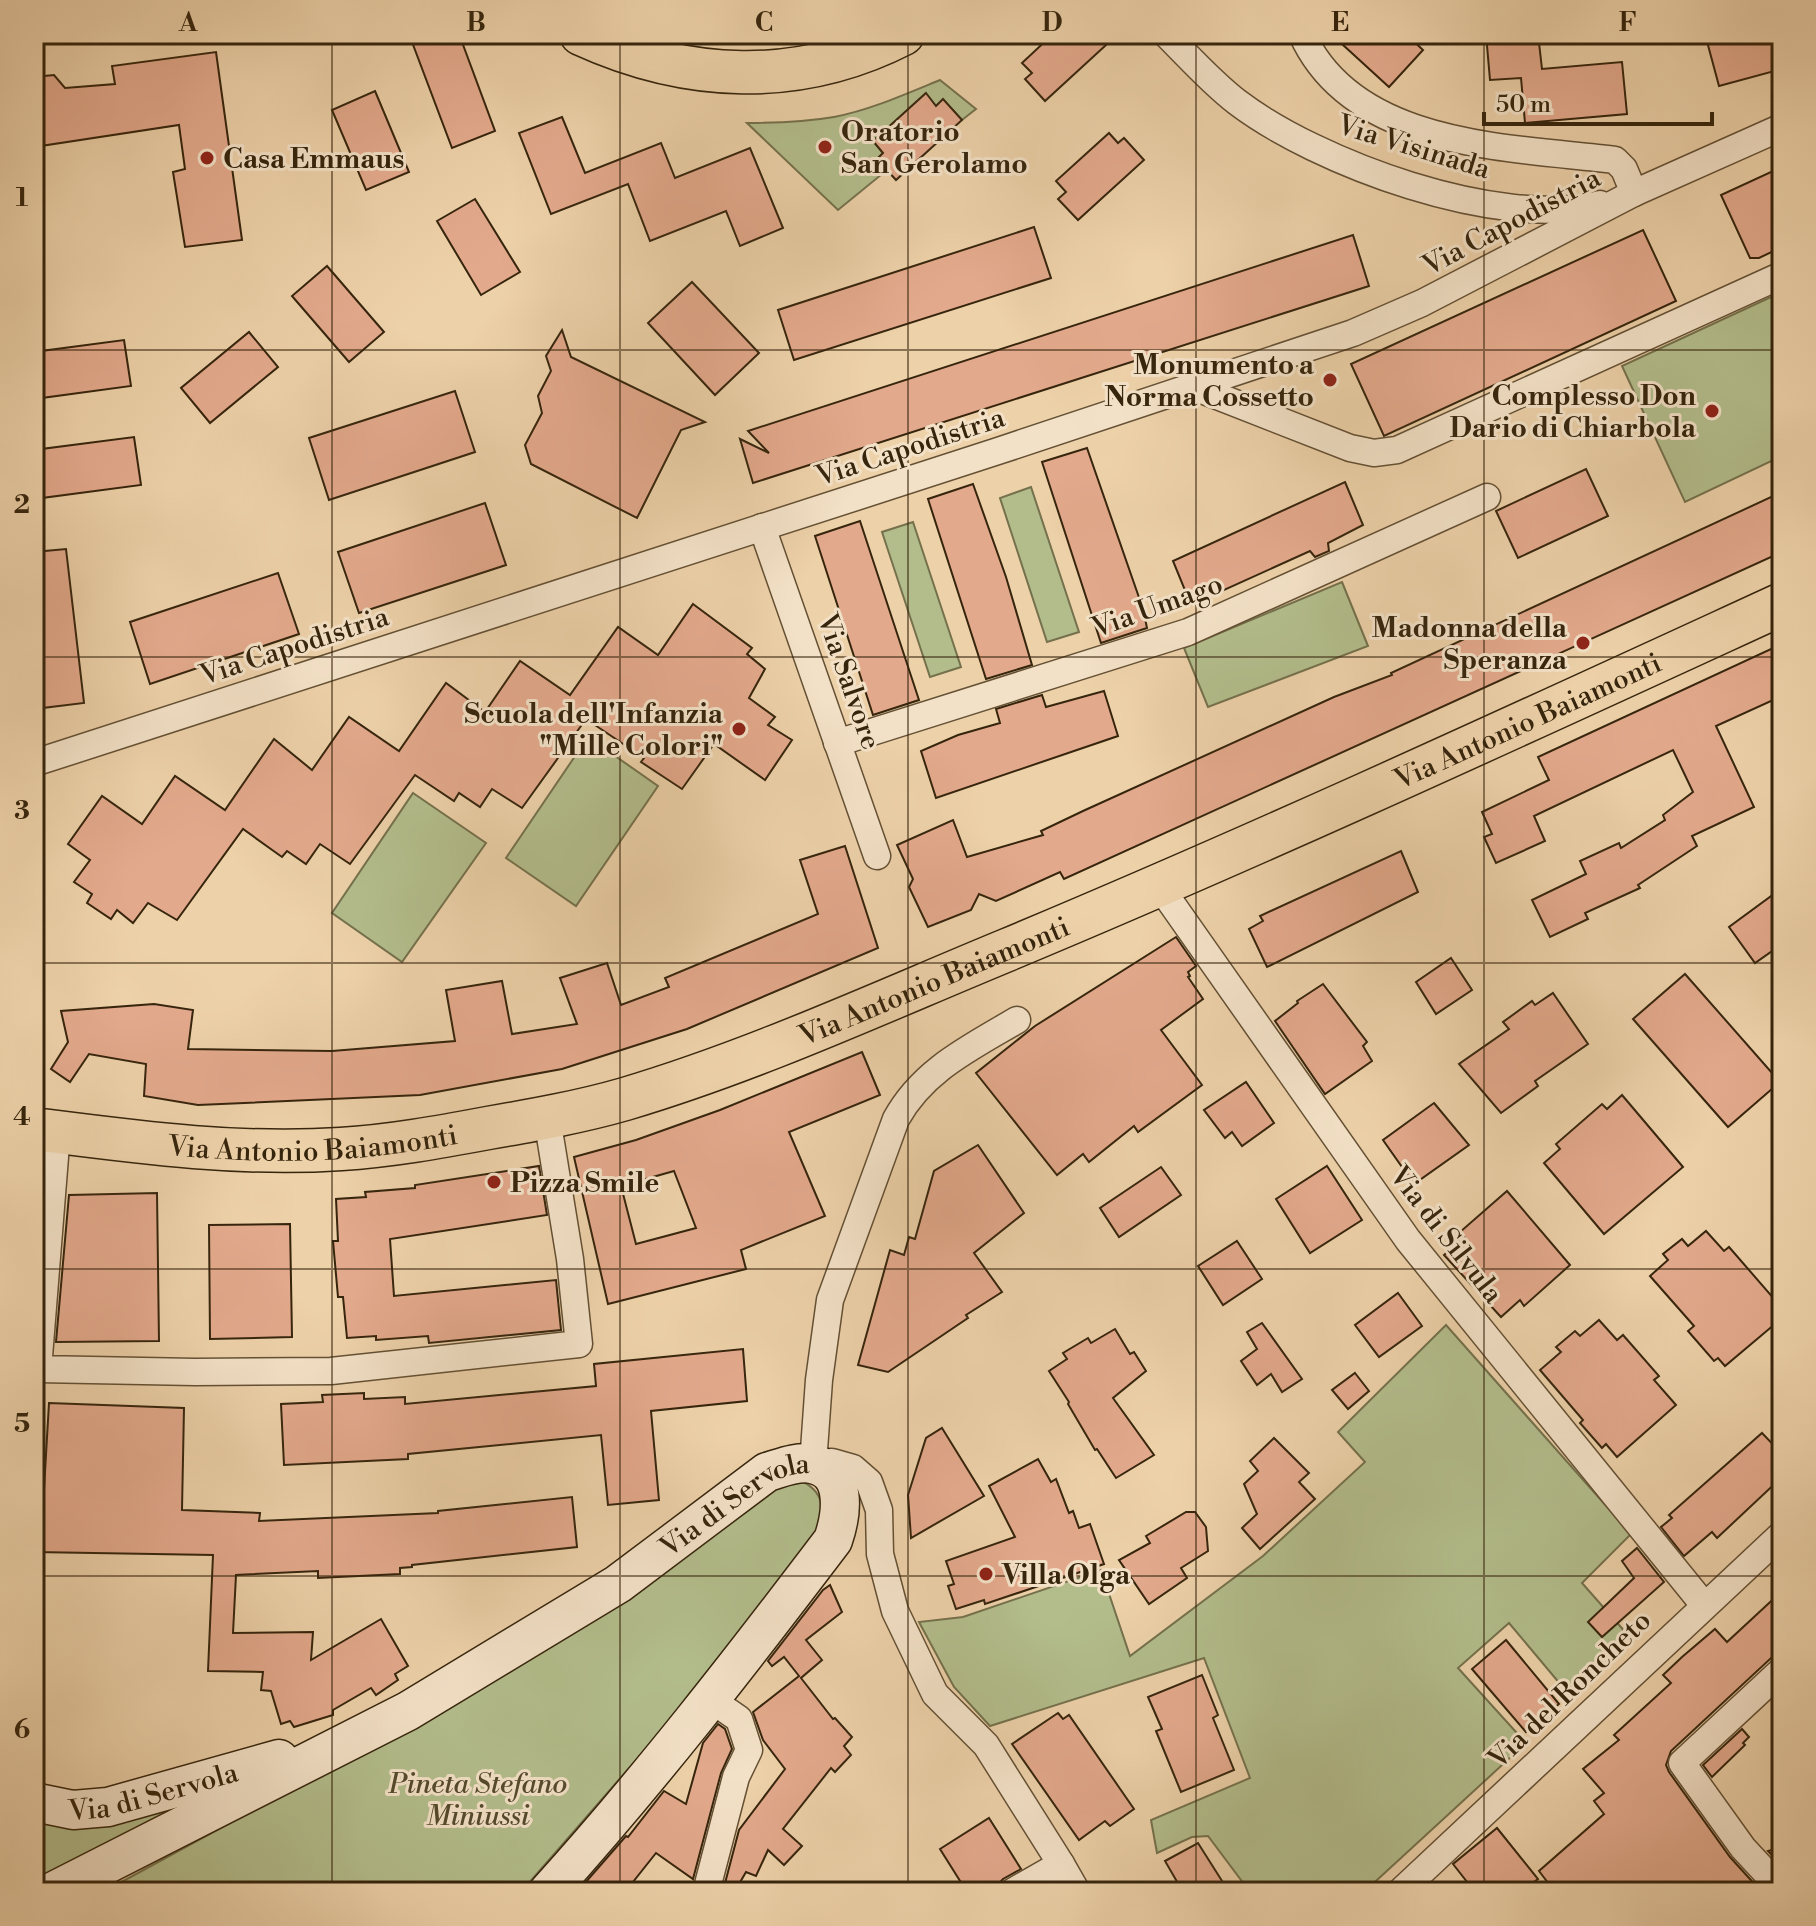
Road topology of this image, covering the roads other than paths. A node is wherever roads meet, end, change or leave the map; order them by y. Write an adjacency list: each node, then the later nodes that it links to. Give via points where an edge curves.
1 (581, 34): 2 (main road, via 670,66 765,72 812,67)
2 (903, 34)
3 (1166, 34): 6 (street, Via Visinada, via 1237,101 1316,150 1377,175 1439,194 1554,210)
4 (1302, 34): 6 (street, via 1316,59 1351,98 1384,116 1467,140 1615,160)
5 (1782, 127): 6 (street, Via Capodistria)
6 (1634, 193): 8 (street, Via Capodistria, via 1422,303 1353,333)
7 (1782, 275): 8 (street, via 1397,450 1350,448)
8 (1194, 387): 10 (street, Via Capodistria)
9 (1487, 497): 12 (street, Via Umago, via 1188,632)
10 (762, 527): 12 (street, Via Salvore); 13 (street, Via Capodistria)
11 (1782, 604): 15 (main road, Via Antonio Baiamonti)
12 (837, 743): 14 (street, Via Salvore)
13 (34, 763)
14 (877, 856)
15 (1160, 887): 17 (main road, Via Antonio Baiamonti, via 765,1050 622,1100); 21 (street, Via di Silvula, via 1408,1240)
16 (1017, 1020): 19 (street, via 944,1064 907,1099 896,1119 830,1300)
17 (547, 1118): 18 (main road, Via Antonio Baiamonti, via 331,1149 257,1151); 18 (street, via 579,1344 331,1371 38,1369)
18 (45, 1130)
19 (813, 1464): 23 (main road, Via di Servola, via 831,1474 841,1494 833,1540); 24 (main road, Via di Servola, via 767,1472 618,1584); 26 (street, via 853,1468 869,1482 879,1510 880,1554 895,1611 935,1694 986,1745)
20 (1782, 1534): 21 (street, Via del Roncheto)
21 (1704, 1605): 33 (street, Via del Roncheto)
22 (1782, 1670): 27 (street, via 1682,1763 1743,1848)
23 (710, 1699): 29 (main road, Via di Servola); 30 (street, via 739,1719 749,1750 736,1777)
24 (363, 1735): 25 (main road, Via di Servola, via 108,1807 73,1810); 28 (main road, Via di Servola)
25 (34, 1802)
26 (1061, 1864): 31 (street); 32 (street)
27 (1782, 1890)
28 (52, 1892)
29 (548, 1892)
30 (706, 1892)
31 (1012, 1892)
32 (1077, 1892)
33 (1400, 1892)

